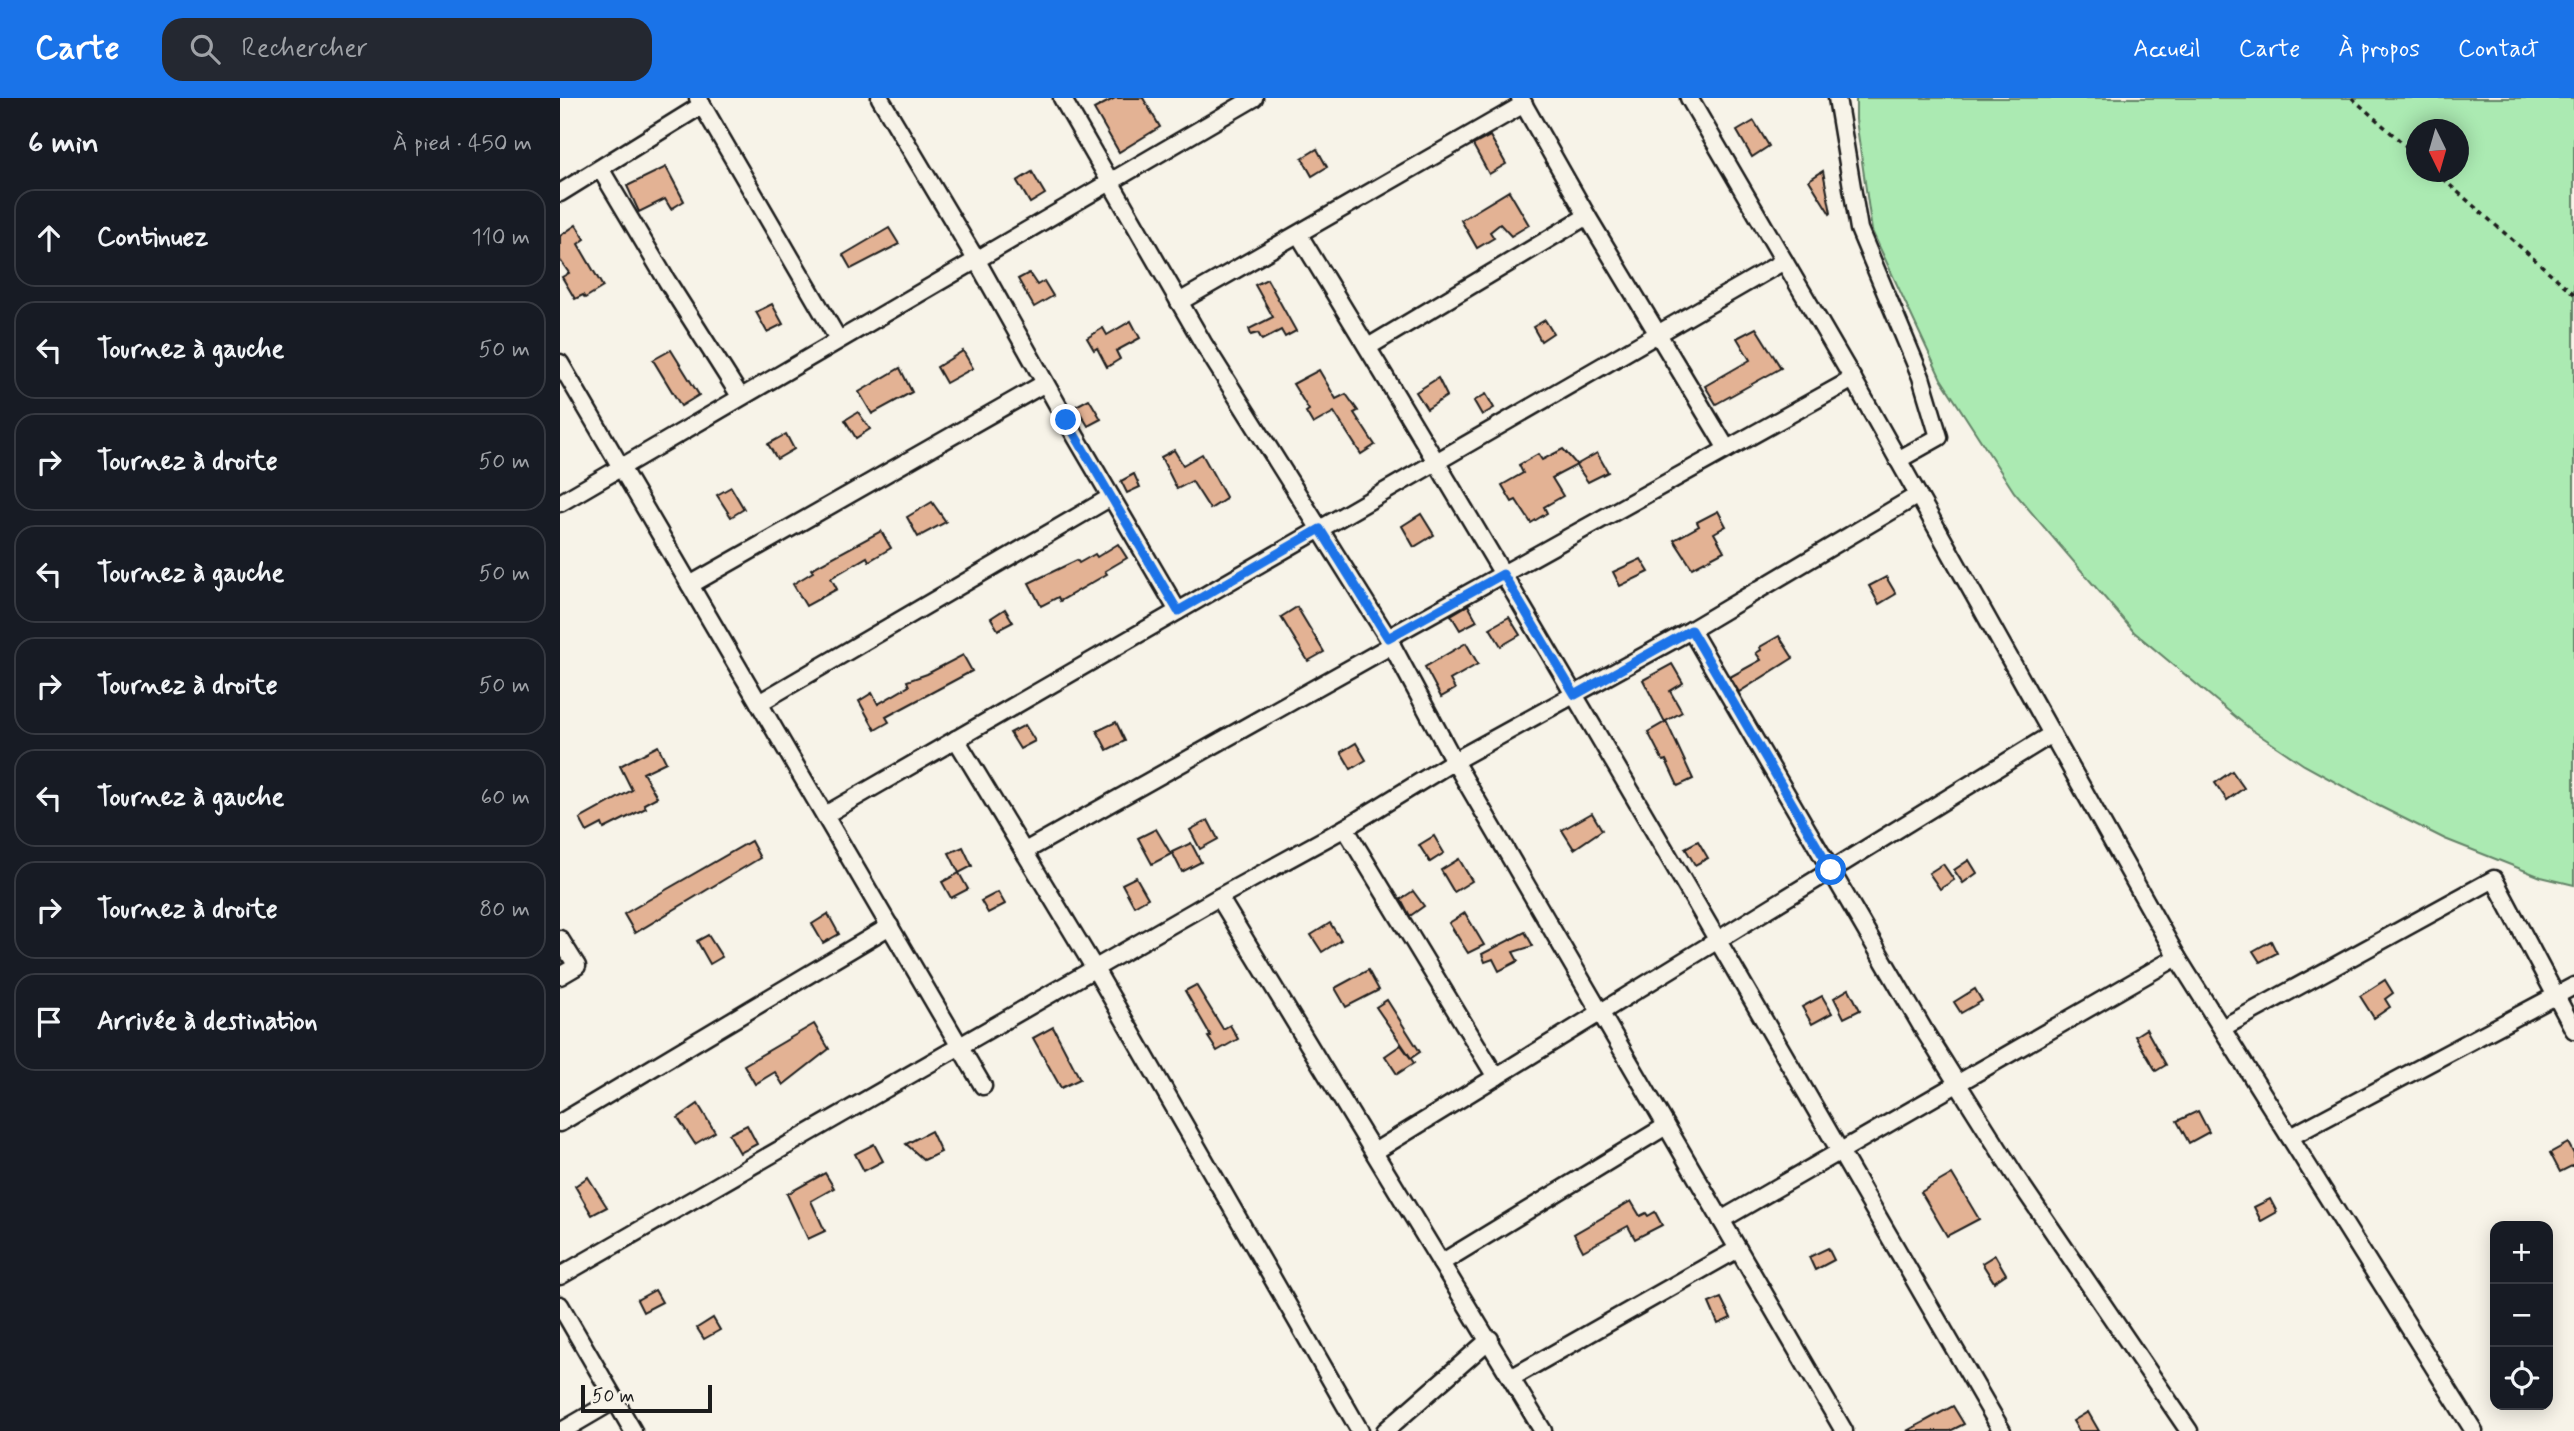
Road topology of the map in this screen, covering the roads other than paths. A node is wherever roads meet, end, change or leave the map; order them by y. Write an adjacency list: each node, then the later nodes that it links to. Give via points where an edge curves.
1 (880, 98): 13 (street)
2 (1062, 98): 9 (street)
3 (1254, 98): 9 (street)
4 (1689, 98): 14 (street)
5 (1837, 98): 24 (street, via 1858,229 1921,377 1940,437)
6 (1522, 101): 11 (street); 12 (street)
7 (700, 102): 8 (street); 17 (street)
8 (601, 170): 10 (street); 22 (street)
9 (1112, 183): 13 (street); 15 (street)
10 (560, 193)
11 (1587, 216): 16 (street); 18 (street)
12 (1299, 235): 15 (street); 18 (street)
13 (977, 261): 17 (street); 21 (street)
14 (1784, 261): 16 (street); 20 (street)
15 (1179, 302): 30 (street)
16 (1660, 333): 23 (street); 25 (street)
17 (838, 340): 22 (street)
18 (1368, 347): 25 (street)
19 (560, 363): 26 (street)
20 (1853, 379): 23 (street); 24 (street)
21 (1045, 383): 28 (street); 32 (street)
22 (740, 396): 26 (street)
23 (1727, 449): 31 (street)
24 (1898, 460): 27 (street)
25 (1437, 461): 30 (street); 31 (street)
26 (621, 467): 29 (street); 32 (street)
27 (1919, 495): 34 (street); 38 (street)
28 (1111, 497): 33 (street); 37 (street)
29 (560, 503)
30 (1320, 529): 33 (street); 35 (street)
31 (1503, 574): 35 (street); 36 (street)
32 (690, 585): 37 (street)
33 (1178, 611): 39 (street)
34 (1691, 630): 36 (street); 44 (street)
35 (1390, 642): 40 (street); 43 (street)
36 (1575, 695): 40 (street); 48 (street)
37 (759, 703): 41 (street)
38 (2052, 734): 44 (street); 49 (street)
39 (956, 739): 41 (street); 43 (street)
40 (1454, 761): 42 (street); 54 (street)
41 (825, 815): 46 (street)
42 (1345, 828): 45 (street); 58 (street)
43 (1025, 851): 50 (street)
44 (1831, 870): 48 (street); 59 (street)
45 (1219, 897): 50 (street); 64 (street)
46 (890, 926): 57 (street); 61 (street)
47 (560, 939): 51 (street, via 577,967)
48 (1717, 940): 54 (street); 65 (street)
49 (2177, 957): 55 (street); 59 (street)
50 (1095, 969): 57 (street); 76 (street)
51 (560, 976)
52 (2574, 986): 53 (street)
53 (2556, 996): 55 (street, via 2494,879); 56 (street); 63 (street)
54 (1600, 1012): 58 (street); 62 (street)
55 (2221, 1028): 63 (street)
56 (2574, 1030)
57 (961, 1047): 60 (street); 69 (street)
58 (1496, 1077): 64 (street)
59 (1958, 1084): 65 (street); 81 (street)
60 (984, 1086)
61 (560, 1123)
62 (1666, 1126): 66 (street); 68 (street)
63 (2290, 1137): 82 (street)
64 (1374, 1152): 68 (street)
65 (1840, 1152): 66 (street); 80 (street)
66 (1721, 1220): 67 (street)
67 (1738, 1249): 72 (street); 79 (street)
68 (1441, 1263): 71 (street)
69 (560, 1276)
70 (560, 1305): 73 (street)
71 (1489, 1340): 72 (street); 77 (street)
72 (1511, 1378): 78 (street)
73 (615, 1400): 74 (street); 75 (street)
74 (562, 1431)
75 (633, 1431)
76 (1360, 1431)
77 (1385, 1431)
78 (1543, 1431)
79 (1844, 1431)
80 (2002, 1431)
81 (2189, 1431)
82 (2474, 1431)

